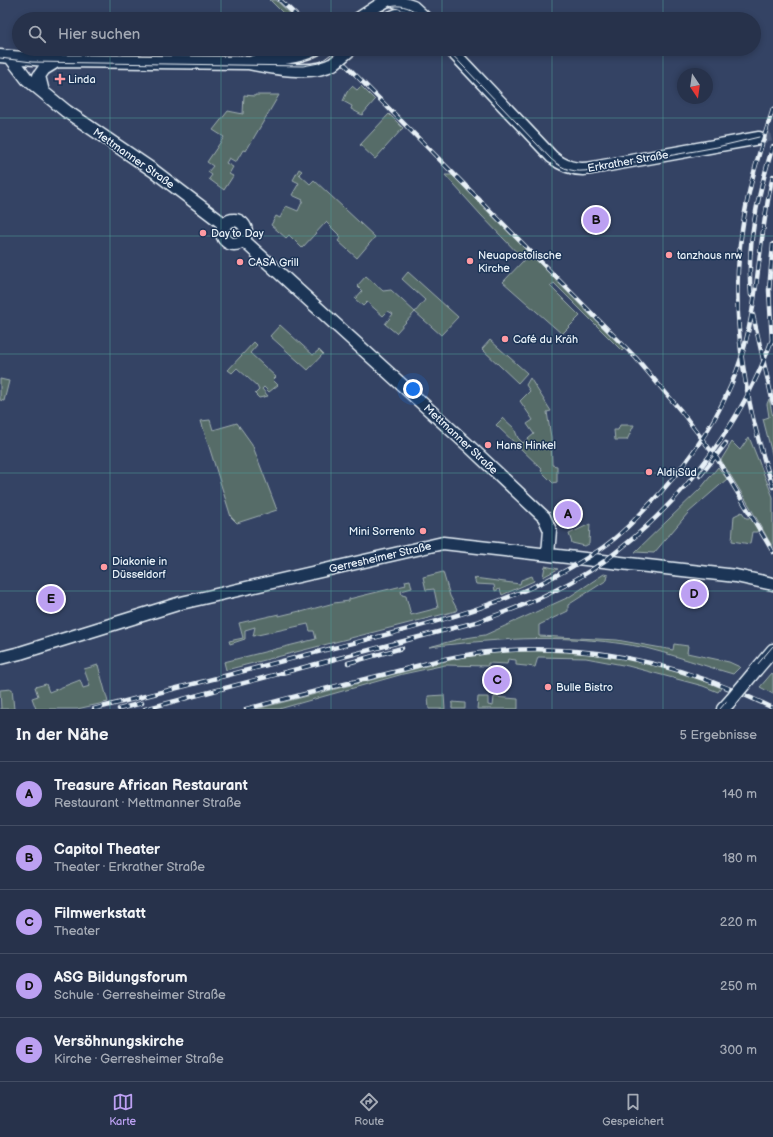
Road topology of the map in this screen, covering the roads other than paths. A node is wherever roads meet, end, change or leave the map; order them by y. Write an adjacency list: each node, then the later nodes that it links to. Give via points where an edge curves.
1 (387, 0): 3 (street)
2 (392, 0): 4 (street, via 413,7)
3 (369, 12)
4 (418, 12)
5 (296, 56): 10 (street)
6 (343, 56): 10 (street, bridge, via 334,64 314,70)
7 (457, 56): 12 (street, Erkrather Straße, via 552,157 568,167 592,168)
8 (6, 57): 9 (street); 11 (street, Mettmanner Straße)
9 (57, 61): 10 (street); 11 (street, via 44,69 39,76)
10 (248, 64)
11 (43, 92): 13 (street, Mettmanner Straße)
12 (759, 138)
13 (225, 225): 14 (street, via 223,234 227,242 236,244); 14 (street, via 232,220 242,223 246,230)
14 (243, 240): 15 (street, Mettmanner Straße, via 544,517 550,530)
15 (548, 554): 17 (street, Gerresheimer Straße); 20 (street, Gerresheimer Straße, via 461,544 435,544 181,603)
16 (773, 579): 17 (street, Gerresheimer Straße)
17 (758, 580): 18 (street, Gerresheimer Straße)
18 (773, 584)
19 (773, 650): 21 (street, bridge)
20 (6, 656)
21 (724, 709)

